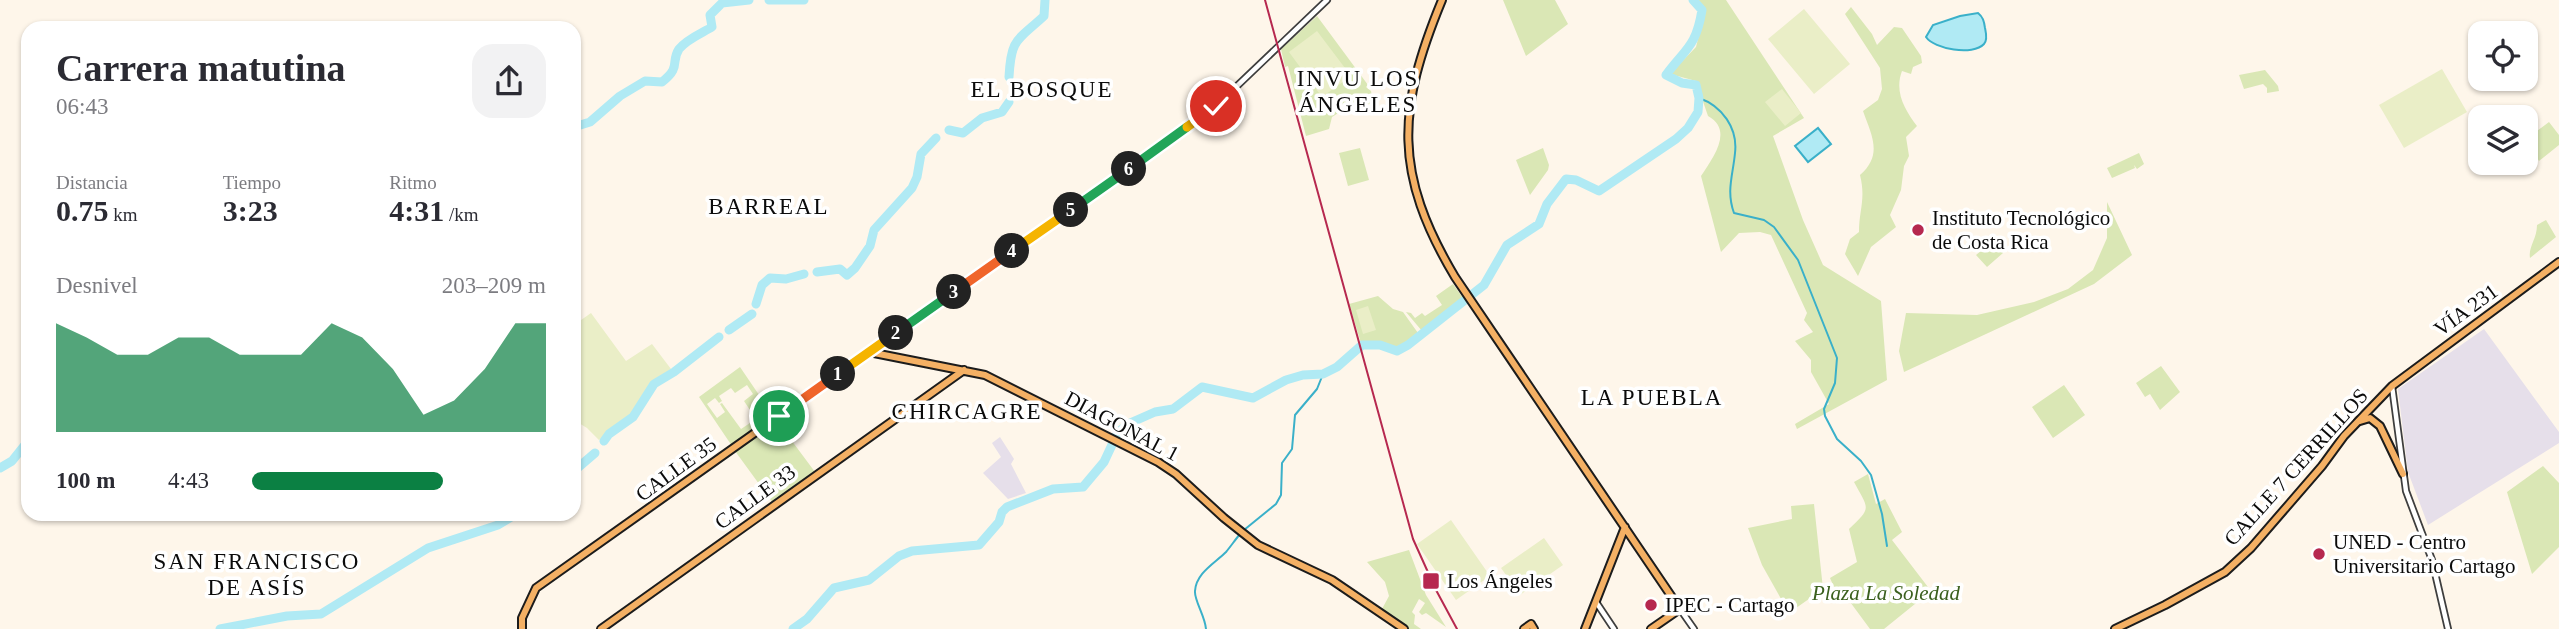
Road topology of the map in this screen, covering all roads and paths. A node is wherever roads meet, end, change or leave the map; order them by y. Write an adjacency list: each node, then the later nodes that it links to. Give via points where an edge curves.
1 (1327, 0): 4 (street, via 1216,106)
2 (1442, 0): 9 (main road, via 1413,81 1408,128 1420,207 1464,290)
3 (2559, 262): 6 (main road, VÍA 231)
4 (869, 352): 5 (main road, DIAGONAL 1); 15 (main road, CALLE 35, via 536,588 522,618)
5 (964, 370): 16 (main road, CALLE 33); 17 (main road, DIAGONAL 1, via 985,375 1172,472 1267,550 1332,580)
6 (2392, 386): 7 (main road, CALLE 7 CERRILLOS); 8 (street)
7 (2358, 421): 8 (main road, via 2370,418 2378,423); 23 (main road, CALLE 7 CERRILLOS, via 2225,572)
8 (2403, 474): 24 (street, via 2432,560)
9 (1625, 527): 10 (main road); 11 (main road)
10 (1621, 537): 11 (main road); 12 (main road)
11 (1637, 545): 13 (main road)
12 (1595, 602): 19 (main road); 20 (street)
13 (1680, 609): 21 (main road); 22 (street)
14 (1532, 627): 18 (main road)
15 (522, 629)
16 (601, 629)
17 (1404, 629)
18 (1524, 629)
19 (1585, 629)
20 (1614, 629)
21 (1651, 629)
22 (1694, 629)
23 (2115, 629)
24 (2448, 629)

